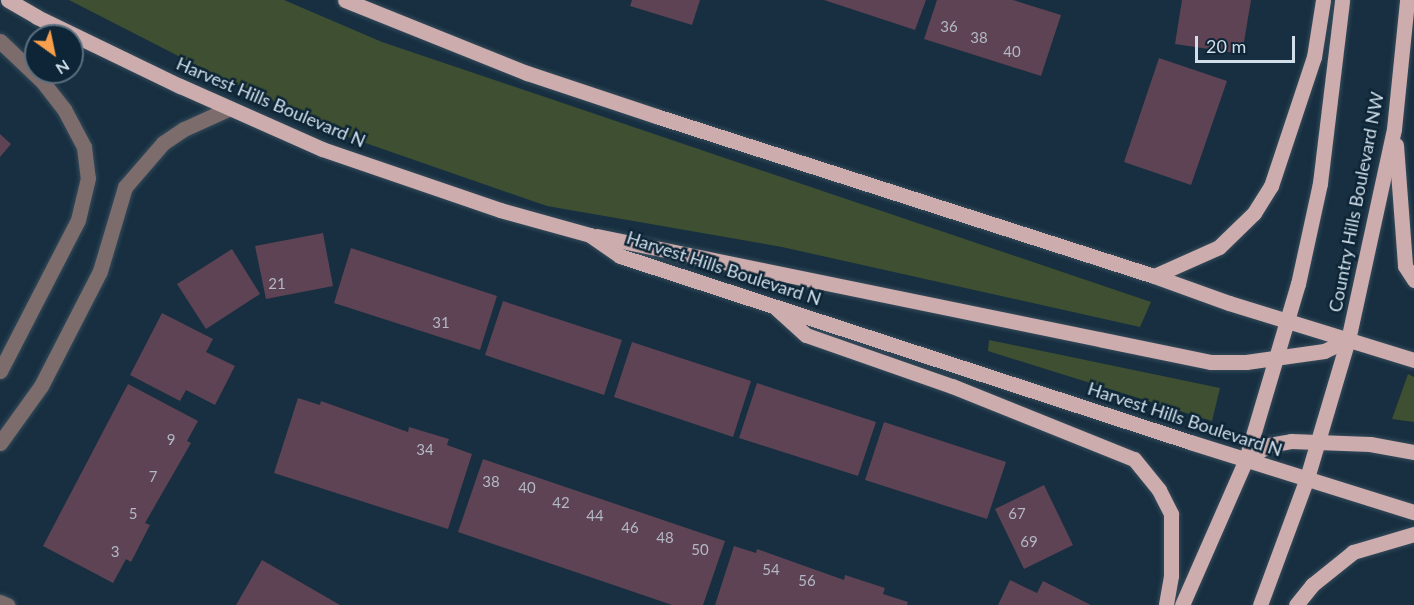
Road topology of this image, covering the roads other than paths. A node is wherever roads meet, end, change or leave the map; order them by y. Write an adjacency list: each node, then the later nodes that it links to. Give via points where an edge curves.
1 (8, 0): 7 (main road, Harvest Hills Boulevard N)
2 (345, 0): 10 (main road, via 527,73)
3 (1323, 0): 10 (main road, via 1314,57 1270,186 1254,213 1219,247)
4 (1342, 0): 13 (main road, via 1320,183)
5 (1407, 0): 8 (main road, Country Hills Boulevard NW)
6 (0, 41): 17 (street, via 42,81 64,109 84,147 88,178 78,220)
7 (228, 109): 9 (main road, Harvest Hills Boulevard N, via 322,149 500,210); 19 (street, via 163,143 125,187 100,271 41,386)
8 (1394, 129): 11 (main road, via 1405,266); 14 (main road, Country Hills Boulevard NW)
9 (590, 235): 12 (main road, Harvest Hills Boulevard N, via 620,256); 15 (main road, via 1211,362)
10 (1154, 276): 13 (main road)
11 (1414, 280)
12 (773, 305): 21 (main road, Harvest Hills Boulevard N); 27 (main road, via 806,335 952,386 1134,459 1159,490 1171,514 1171,576)
13 (1286, 321): 14 (main road); 15 (main road)
14 (1348, 340): 15 (main road, via 1324,351); 16 (main road); 18 (main road, Country Hills Boulevard NW)
15 (1275, 358): 21 (main road)
16 (1414, 360)
17 (0, 371)
18 (1318, 442): 20 (main road, via 1370,444); 21 (main road, via 1269,445); 22 (main road, Country Hills Boulevard NW)
19 (0, 443)
20 (1414, 452)
21 (1246, 459): 22 (main road, Harvest Hills Boulevard N); 28 (main road)
22 (1307, 478): 23 (main road, Harvest Hills Boulevard N); 29 (main road, Country Hills Boulevard NW)
23 (1414, 512)
24 (1414, 534): 30 (main road, via 1353,552 1312,585)
25 (0, 602): 26 (street)
26 (7, 605)
27 (1166, 605)
28 (1182, 605)
29 (1260, 605)
30 (1296, 605)

